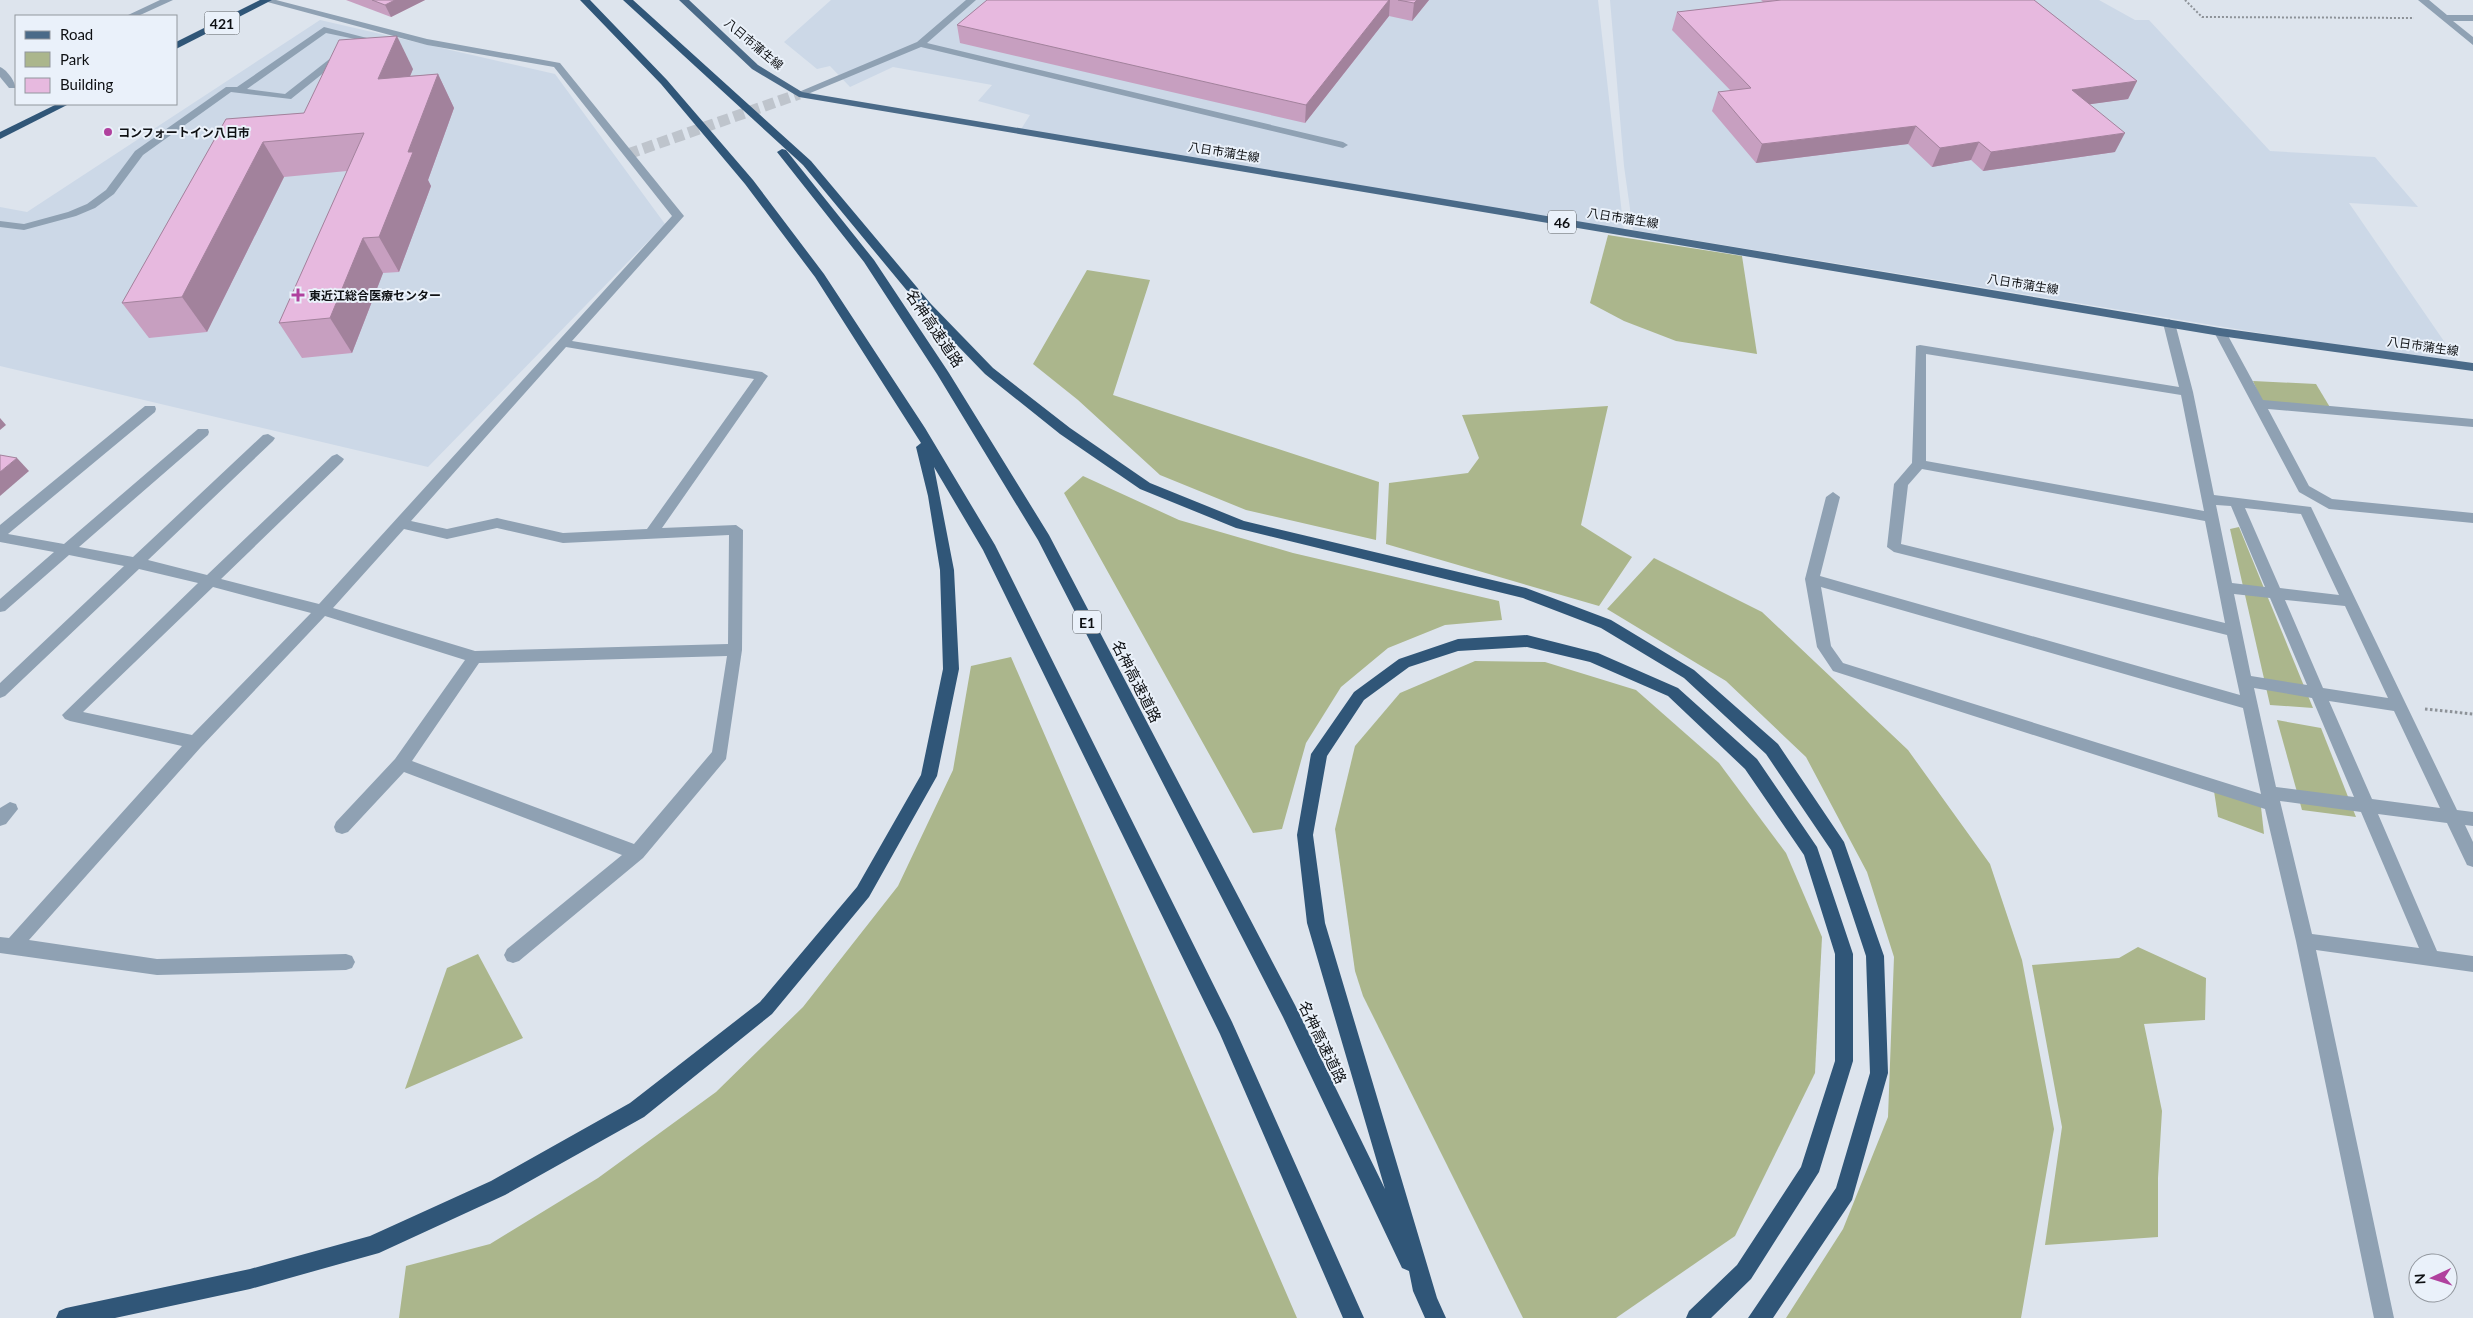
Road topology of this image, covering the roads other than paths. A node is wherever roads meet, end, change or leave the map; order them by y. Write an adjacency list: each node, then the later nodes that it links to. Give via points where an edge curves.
1 (168, 0): 8 (street)
2 (266, 0): 13 (highway, 421); 26 (street, via 427,42 557,65 678,216)
3 (585, 0): 32 (highway, via 664,82 749,182 820,276)
4 (628, 0): 15 (highway, 名神高速道路 / E1)
5 (684, 0): 19 (main road, 八日市蒲生線 / 46, via 755,66)
6 (971, 0): 12 (street)
7 (2422, 0): 9 (street)
8 (133, 15)
9 (2445, 18): 10 (street); 11 (street)
10 (2473, 18)
11 (2473, 42)
12 (920, 44): 19 (street); 22 (street)
13 (178, 45)
14 (4, 70): 16 (street)
15 (706, 70): 79 (highway, 名神高速道路 / E1, via 796,167 868,260 943,372 1044,539 1289,1011); 84 (highway, via 807,163 927,307 989,371 1065,431 1145,486 1242,526 1526,594 1606,624 1689,674 1772,749 1838,847 1875,956 1880,1073 1845,1193 1769,1307)
16 (14, 86): 17 (street)
17 (0, 90)
18 (239, 90): 18 (street, via 287,97 367,39 324,30); 23 (street, via 228,89 138,153 110,192 91,206 24,228)
19 (799, 94): 24 (main road, 八日市蒲生線 / 46)
20 (62, 105): 21 (highway)
21 (0, 136)
22 (1342, 145)
23 (0, 224)
24 (2169, 323): 25 (main road, 八日市蒲生線 / 46); 28 (street)
25 (2220, 332): 27 (main road, 八日市蒲生線 / 46); 29 (street)
26 (562, 343): 44 (street); 45 (street, via 762,376)
27 (2473, 367)
28 (2187, 392): 36 (street, via 1920,349); 39 (street)
29 (2259, 404): 31 (street); 37 (street, via 2304,489)
30 (150, 409): 46 (street)
31 (2473, 423)
32 (920, 431): 80 (highway, via 947,570 951,669 929,776 863,892 766,1008 637,1110 498,1188 372,1246 250,1280); 81 (highway, via 990,549 1226,1028)
33 (203, 432): 47 (street)
34 (268, 438): 48 (street)
35 (337, 459): 50 (street)
36 (1919, 464): 42 (street); 56 (street, via 1901,484 1894,547)
37 (2315, 496): 41 (street); 43 (street, via 2329,504)
38 (1833, 497): 49 (street)
39 (2207, 499): 40 (street); 42 (street)
40 (2236, 502): 41 (street); 52 (street)
41 (2306, 510): 53 (street)
42 (2211, 516): 51 (street)
43 (2473, 518)
44 (400, 523): 45 (street, via 447,534 497,522 562,538); 55 (street)
45 (651, 534): 57 (street, via 736,530)
46 (0, 535): 47 (street)
47 (66, 550): 48 (street); 54 (street)
48 (137, 563): 50 (street); 60 (street)
49 (1812, 579): 62 (street); 66 (street, via 1824,647 1838,667)
50 (210, 581): 55 (street); 64 (street, via 70,715)
51 (2225, 588): 52 (street); 56 (street)
52 (2275, 593): 53 (street); 61 (street)
53 (2349, 601): 63 (street)
54 (0, 607)
55 (322, 610): 58 (street); 64 (street)
56 (2234, 631): 59 (street)
57 (735, 650): 58 (street); 71 (street, via 720,754)
58 (476, 657): 65 (street)
59 (2245, 681): 61 (street); 62 (street)
60 (0, 692)
61 (2318, 693): 63 (street); 67 (street)
62 (2251, 704): 66 (street)
63 (2400, 706): 68 (street)
64 (196, 742): 74 (street)
65 (401, 764): 70 (street); 71 (street)
66 (2271, 798): 67 (street); 73 (street)
67 (2366, 805): 68 (street); 76 (street)
68 (2452, 816): 69 (street); 72 (street)
69 (2473, 819)
70 (342, 827)
71 (638, 853): 75 (street)
72 (2473, 860)
73 (2305, 941): 76 (street); 85 (street)
74 (7, 945): 77 (street, via 157,967)
75 (513, 955)
76 (2432, 959): 78 (street)
77 (346, 962)
78 (2473, 964)
79 (1427, 1298): 82 (highway, 名神高速道路 / E1); 83 (highway, via 1316,923 1305,836 1319,754 1359,696 1404,663 1458,645 1527,641 1593,657 1673,692 1751,764 1811,852 1844,954 1844,1061 1809,1172 1744,1272)
80 (66, 1318)
81 (1354, 1318)
82 (1436, 1318)
83 (1696, 1318)
84 (1758, 1318)
85 (2384, 1318)

